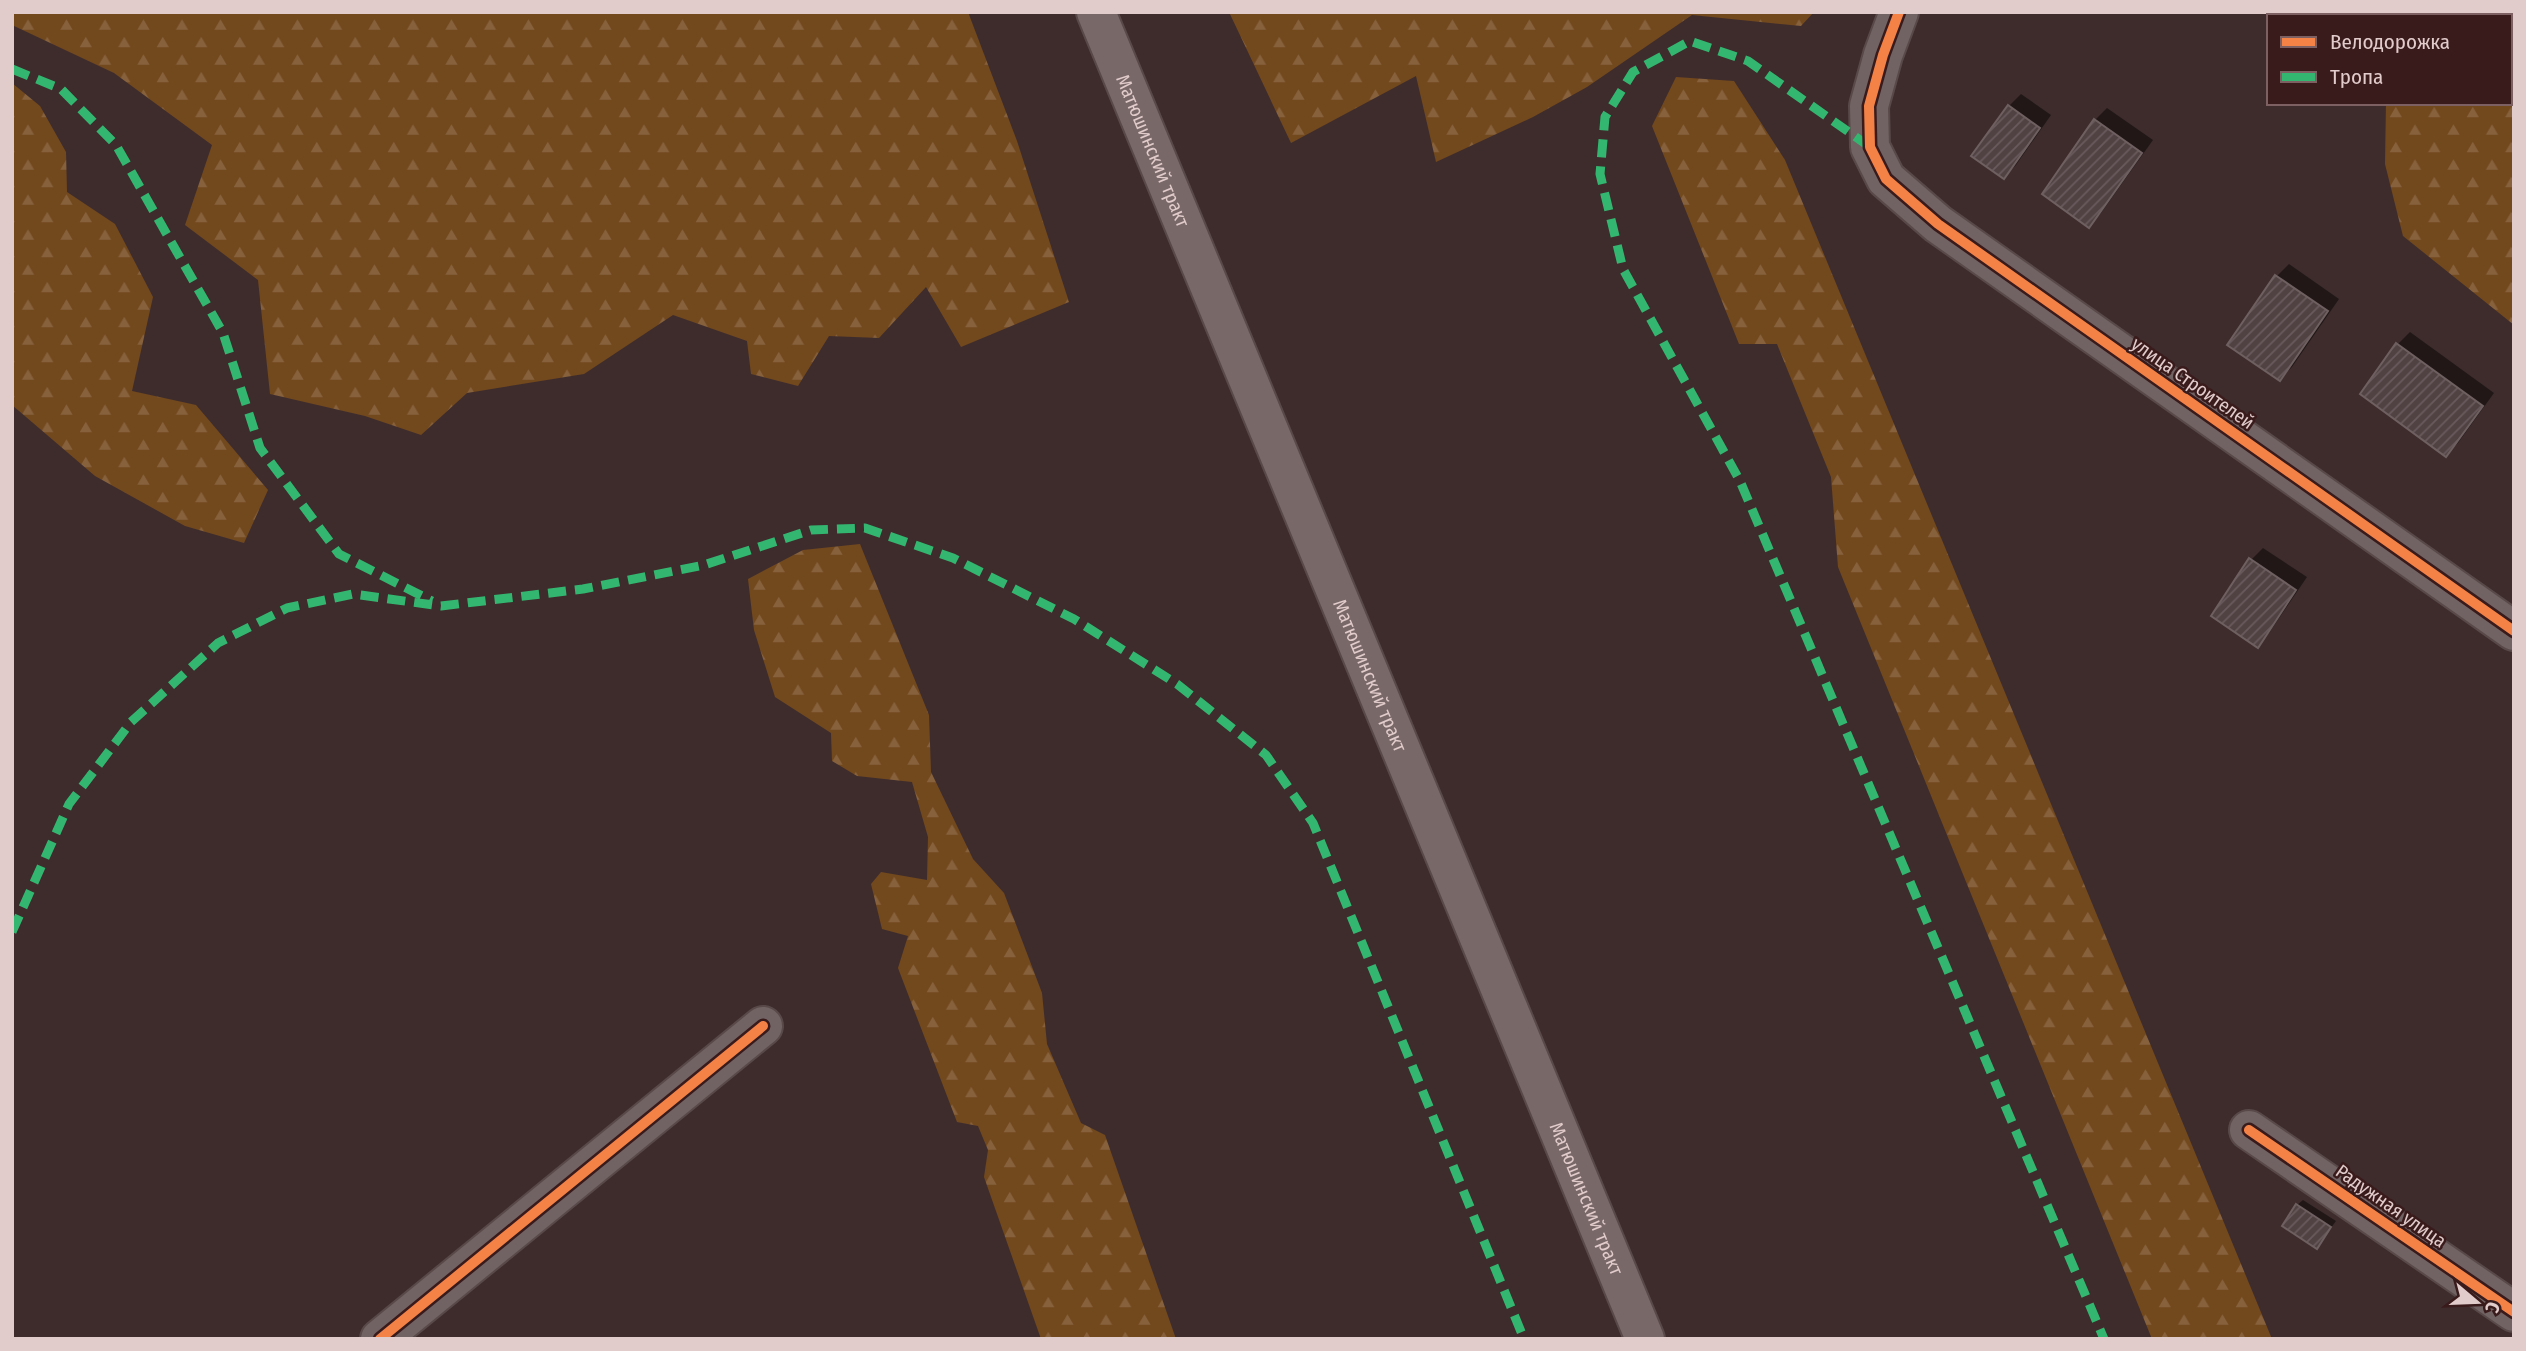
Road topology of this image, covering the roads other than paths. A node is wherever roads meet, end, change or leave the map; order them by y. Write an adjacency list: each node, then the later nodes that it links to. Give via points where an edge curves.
1 (1096, 12): 8 (main road, Матюшинский тракт)
2 (1899, 12): 3 (street, улица Строителей, via 1869,106 1870,147 1886,179 1938,224)
3 (2514, 631)
4 (763, 1026): 7 (street)
5 (2249, 1130): 6 (street, Радужная улица)
6 (2514, 1312)
7 (380, 1339)
8 (1644, 1339)

